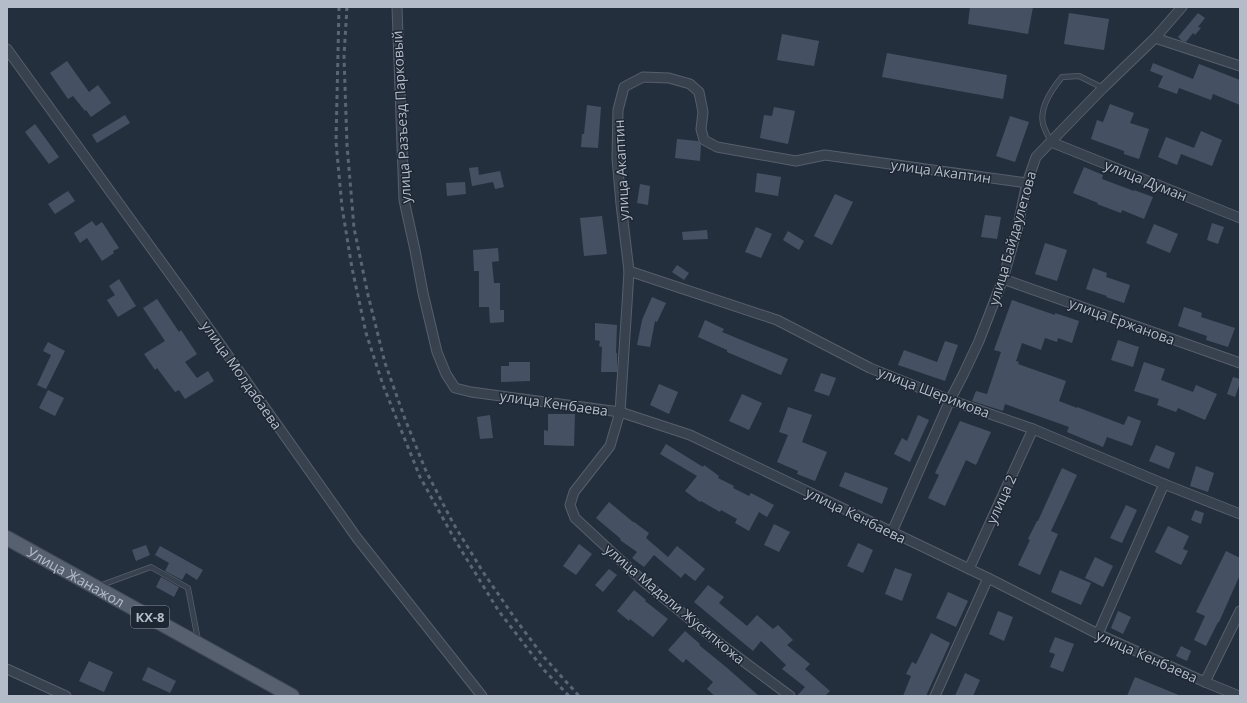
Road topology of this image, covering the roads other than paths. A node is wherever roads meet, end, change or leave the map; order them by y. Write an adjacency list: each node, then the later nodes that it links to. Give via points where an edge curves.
1 (397, 7): 13 (street, улица Разъезд Парковый, via 404,200 437,352)
2 (1182, 7): 3 (street, улица Байдаулетова)
3 (1155, 38): 5 (street); 6 (street, улица Байдаулетова)
4 (7, 49): 32 (street, улица Молдабаева, via 357,538)
5 (1240, 66)
6 (1103, 88): 7 (street, улица Байдаулетова); 7 (lane, via 1079,76 1062,77 1054,86 1043,108 1043,123)
7 (1051, 142): 8 (street, улица Байдаулетова, via 1036,157); 9 (street, улица Думан)
8 (1027, 183): 10 (street, улица Акаптин, via 825,155 796,161 717,147 704,140 699,92 690,84 669,78 643,77 624,87 618,110 617,158); 11 (street, улица Байдаулетова)
9 (1240, 218)
10 (629, 271): 14 (street, улица Шеримова, via 777,320 870,368); 15 (street, улица Акаптин)
11 (1003, 279): 12 (street, улица Ержанова); 14 (street, улица Байдаулетова, via 979,341)
12 (1240, 363)
13 (455, 388): 15 (street, улица Кенбаева)
14 (950, 400): 16 (street, улица Шеримова); 20 (street, улица Байдаулетова)
15 (620, 412): 18 (street, улица Акаптин, via 610,446 574,492); 20 (street, улица Кенбаева, via 690,435)
16 (1033, 429): 17 (street, улица Шеримова); 22 (street, улица 2)
17 (1164, 484): 19 (street, улица Шеримова); 26 (street)
18 (570, 505): 33 (street, улица Мадали Жусипкожа, via 575,518 644,582)
19 (1240, 514)
20 (892, 532): 22 (street, улица Кенбаева)
21 (7, 538): 24 (main road, Улица Жанажол / КХ-8)
22 (969, 569): 23 (street, улица Кенбаева)
23 (988, 578): 26 (street, улица Кенбаева); 34 (street)
24 (95, 587): 27 (main road, Улица Жанажол / КХ-8); 27 (lane, via 151,567 188,588)
25 (1240, 611): 29 (street)
26 (1098, 634): 29 (street, улица Кенбаева)
27 (198, 643): 31 (main road, Улица Жанажол / КХ-8)
28 (7, 669): 30 (street)
29 (1205, 682): 35 (street, улица Кенбаева)
30 (66, 696)
31 (292, 696)
32 (482, 696)
33 (790, 696)
34 (935, 696)
35 (1239, 696)

